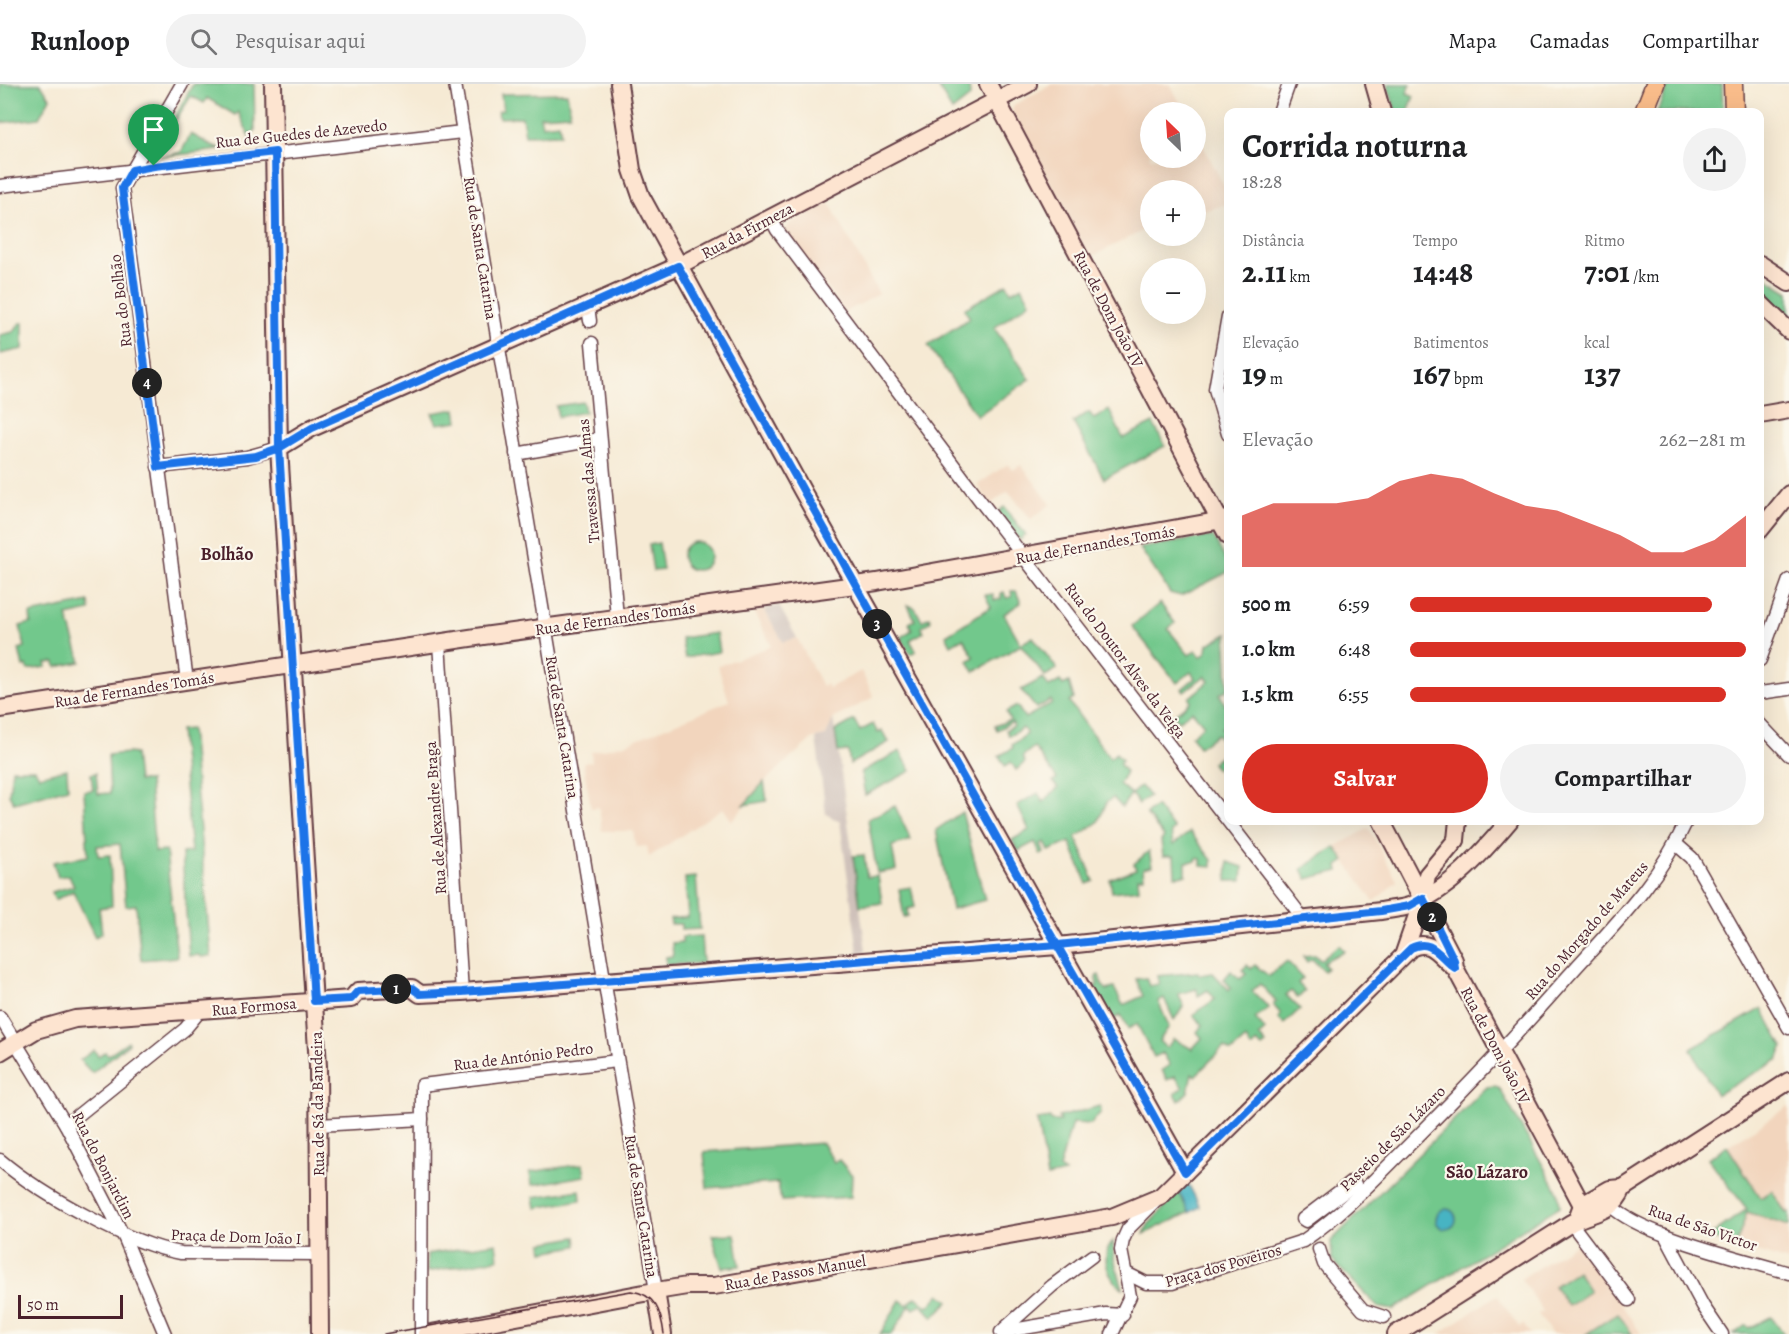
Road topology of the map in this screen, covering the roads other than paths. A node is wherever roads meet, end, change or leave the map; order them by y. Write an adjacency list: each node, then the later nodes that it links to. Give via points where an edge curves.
1 (182, 84): 18 (street, Rua do Bolhão)
2 (273, 84): 17 (street, Rua de Sá da Bandeira)
3 (455, 84): 16 (street, Rua de Santa Catarina)
4 (619, 84): 21 (street, via 635,184)
5 (988, 84): 11 (street, Rua de Dom João IV)
6 (1028, 84): 11 (street, Rua da Firmeza)
7 (1289, 84): 12 (street)
8 (1374, 84): 13 (street)
9 (1655, 84): 14 (main road)
10 (1733, 84): 15 (main road)
11 (997, 100): 20 (street, Rua da Firmeza); 37 (street, Rua de Dom João IV)
12 (1280, 108)
13 (1381, 108)
14 (1646, 108)
15 (1734, 108)
16 (462, 132): 17 (street, Rua de Guedes de Azevedo); 28 (street, Rua de Santa Catarina)
17 (275, 152): 18 (street, Rua de Guedes de Azevedo); 33 (street, Rua de Sá da Bandeira)
18 (132, 170): 19 (street, Rua de Guedes de Azevedo); 35 (street, Rua do Bolhão, via 122,188)
19 (0, 186)
20 (770, 217): 21 (street, Rua da Firmeza); 40 (street, Rua do Doutor Alves da Veiga, via 910,409)
21 (678, 266): 28 (street, Rua da Firmeza, via 589,314); 42 (street)
22 (1764, 267): 23 (street)
23 (1789, 283)
24 (1764, 307): 25 (street)
25 (1789, 331)
26 (1224, 338): 31 (street, via 1215,389)
27 (592, 343): 32 (street, Travessa das Almas)
28 (498, 347): 33 (street, Rua da Firmeza, via 312,428); 34 (street, Rua de Santa Catarina)
29 (1789, 410): 30 (street)
30 (1764, 414)
31 (1224, 420)
32 (600, 439): 34 (street); 43 (street, Travessa das Almas)
33 (279, 448): 35 (street, Rua da Firmeza, via 247,457); 47 (street, Rua de Sá da Bandeira)
34 (516, 454): 44 (street, Rua de Santa Catarina)
35 (158, 467): 48 (street, Rua do Bolhão)
36 (1789, 494): 39 (street)
37 (1224, 521)
38 (1224, 525): 40 (street, Rua de Fernandes Tomás)
39 (1764, 525)
40 (1025, 556): 42 (street, Rua de Fernandes Tomás); 54 (street, Rua do Doutor Alves da Veiga)
41 (1789, 580): 46 (street)
42 (855, 585): 43 (street, Rua de Fernandes Tomás); 65 (street)
43 (617, 617): 44 (street, Rua de Fernandes Tomás)
44 (547, 627): 45 (street, Rua de Fernandes Tomás); 68 (street, Rua de Santa Catarina)
45 (439, 643): 47 (street, Rua de Fernandes Tomás); 69 (street, Rua de Alexandre Braga)
46 (1764, 649)
47 (291, 665): 48 (street, Rua de Fernandes Tomás); 70 (street, Rua de Sá da Bandeira)
48 (187, 681): 51 (street, Rua de Fernandes Tomás)
49 (1789, 689): 50 (street)
50 (1764, 692)
51 (0, 709)
52 (1764, 728): 53 (street)
53 (1789, 755)
54 (1224, 815)
55 (1232, 825): 64 (street, Rua do Doutor Alves da Veiga)
56 (1384, 825): 63 (street, Rua de Dom João IV)
57 (1458, 825): 60 (street)
58 (1506, 825): 62 (street, Rua Formosa)
59 (1685, 825): 61 (street, Rua do Morgado de Mateus)
60 (1456, 840): 62 (street, via 1464,852); 63 (street, via 1427,875)
61 (1676, 844): 73 (street, via 1692,858); 76 (street, Rua do Morgado de Mateus, via 1648,887)
62 (1481, 854): 63 (street, Rua Formosa)
63 (1423, 898): 64 (street, Rua Formosa, via 1409,906); 66 (street); 67 (street, Rua de Dom João IV)
64 (1303, 921): 65 (street, Rua Formosa)
65 (1058, 945): 68 (street, Rua Formosa); 83 (street)
66 (1404, 954): 67 (street, via 1423,944); 83 (street)
67 (1455, 968): 76 (street, Rua de Dom João IV)
68 (605, 980): 69 (street, Rua Formosa); 77 (street, Rua de Santa Catarina)
69 (462, 992): 70 (street, Rua Formosa, via 420,994 412,988 358,991 351,999)
70 (314, 1001): 71 (street, Rua Formosa); 81 (street, Rua de Sá da Bandeira)
71 (200, 1011): 74 (street, Rua Formosa, via 75,1019 36,1030); 80 (street, via 185,1029)
72 (0, 1017): 74 (street, Rua do Bonjardim)
73 (1789, 1028)
74 (16, 1042): 75 (street, Rua Formosa); 80 (street, Rua do Bonjardim)
75 (0, 1052)
76 (1500, 1053): 87 (street, Rua de Dom João IV); 90 (street, Passeio de São Lázaro, via 1349,1204)
77 (618, 1062): 79 (street, Rua de António Pedro, via 422,1086); 96 (street, Rua de Santa Catarina)
78 (1789, 1081): 84 (street)
79 (422, 1119): 81 (street); 103 (street)
80 (66, 1125): 88 (street, Rua do Bonjardim)
81 (319, 1125): 92 (street, Rua de Sá da Bandeira)
82 (0, 1160): 88 (street, Praça de Dom João I, via 17,1174)
83 (1185, 1172): 85 (street)
84 (1623, 1188): 86 (street, via 1618,1200); 87 (street, via 1610,1189)
85 (1160, 1197): 95 (street, via 1128,1229 1123,1240 1123,1263); 96 (street, Rua de Passos Manuel, via 1112,1217 714,1286)
86 (1610, 1205): 87 (street, via 1591,1216); 89 (street, Rua de São Victor, via 1621,1215)
87 (1576, 1216): 97 (street); 107 (street)
88 (119, 1232): 92 (street, Praça de Dom João I, via 181,1253); 101 (street, Rua do Bonjardim)
89 (1665, 1235): 94 (street, Rua de São Victor); 108 (street)
90 (1303, 1241): 95 (street, Praça dos Poveiros, via 1172,1283 1146,1283)
91 (1319, 1249): 99 (street, via 1324,1264 1363,1310)
92 (320, 1254): 102 (street, Rua de Sá da Bandeira)
93 (1092, 1256): 100 (street)
94 (1789, 1273)
95 (1128, 1274): 98 (street, via 1130,1296)
96 (656, 1291): 104 (street, Rua de Passos Manuel); 105 (street, Rua de Santa Catarina)
97 (1629, 1300)
98 (1123, 1315): 100 (street, via 1106,1314); 106 (street)
99 (1384, 1317)
100 (999, 1333)
101 (165, 1334)
102 (321, 1334)
103 (422, 1334)
104 (426, 1334)
105 (663, 1334)
106 (1112, 1334)
107 (1395, 1334)
108 (1722, 1334)

